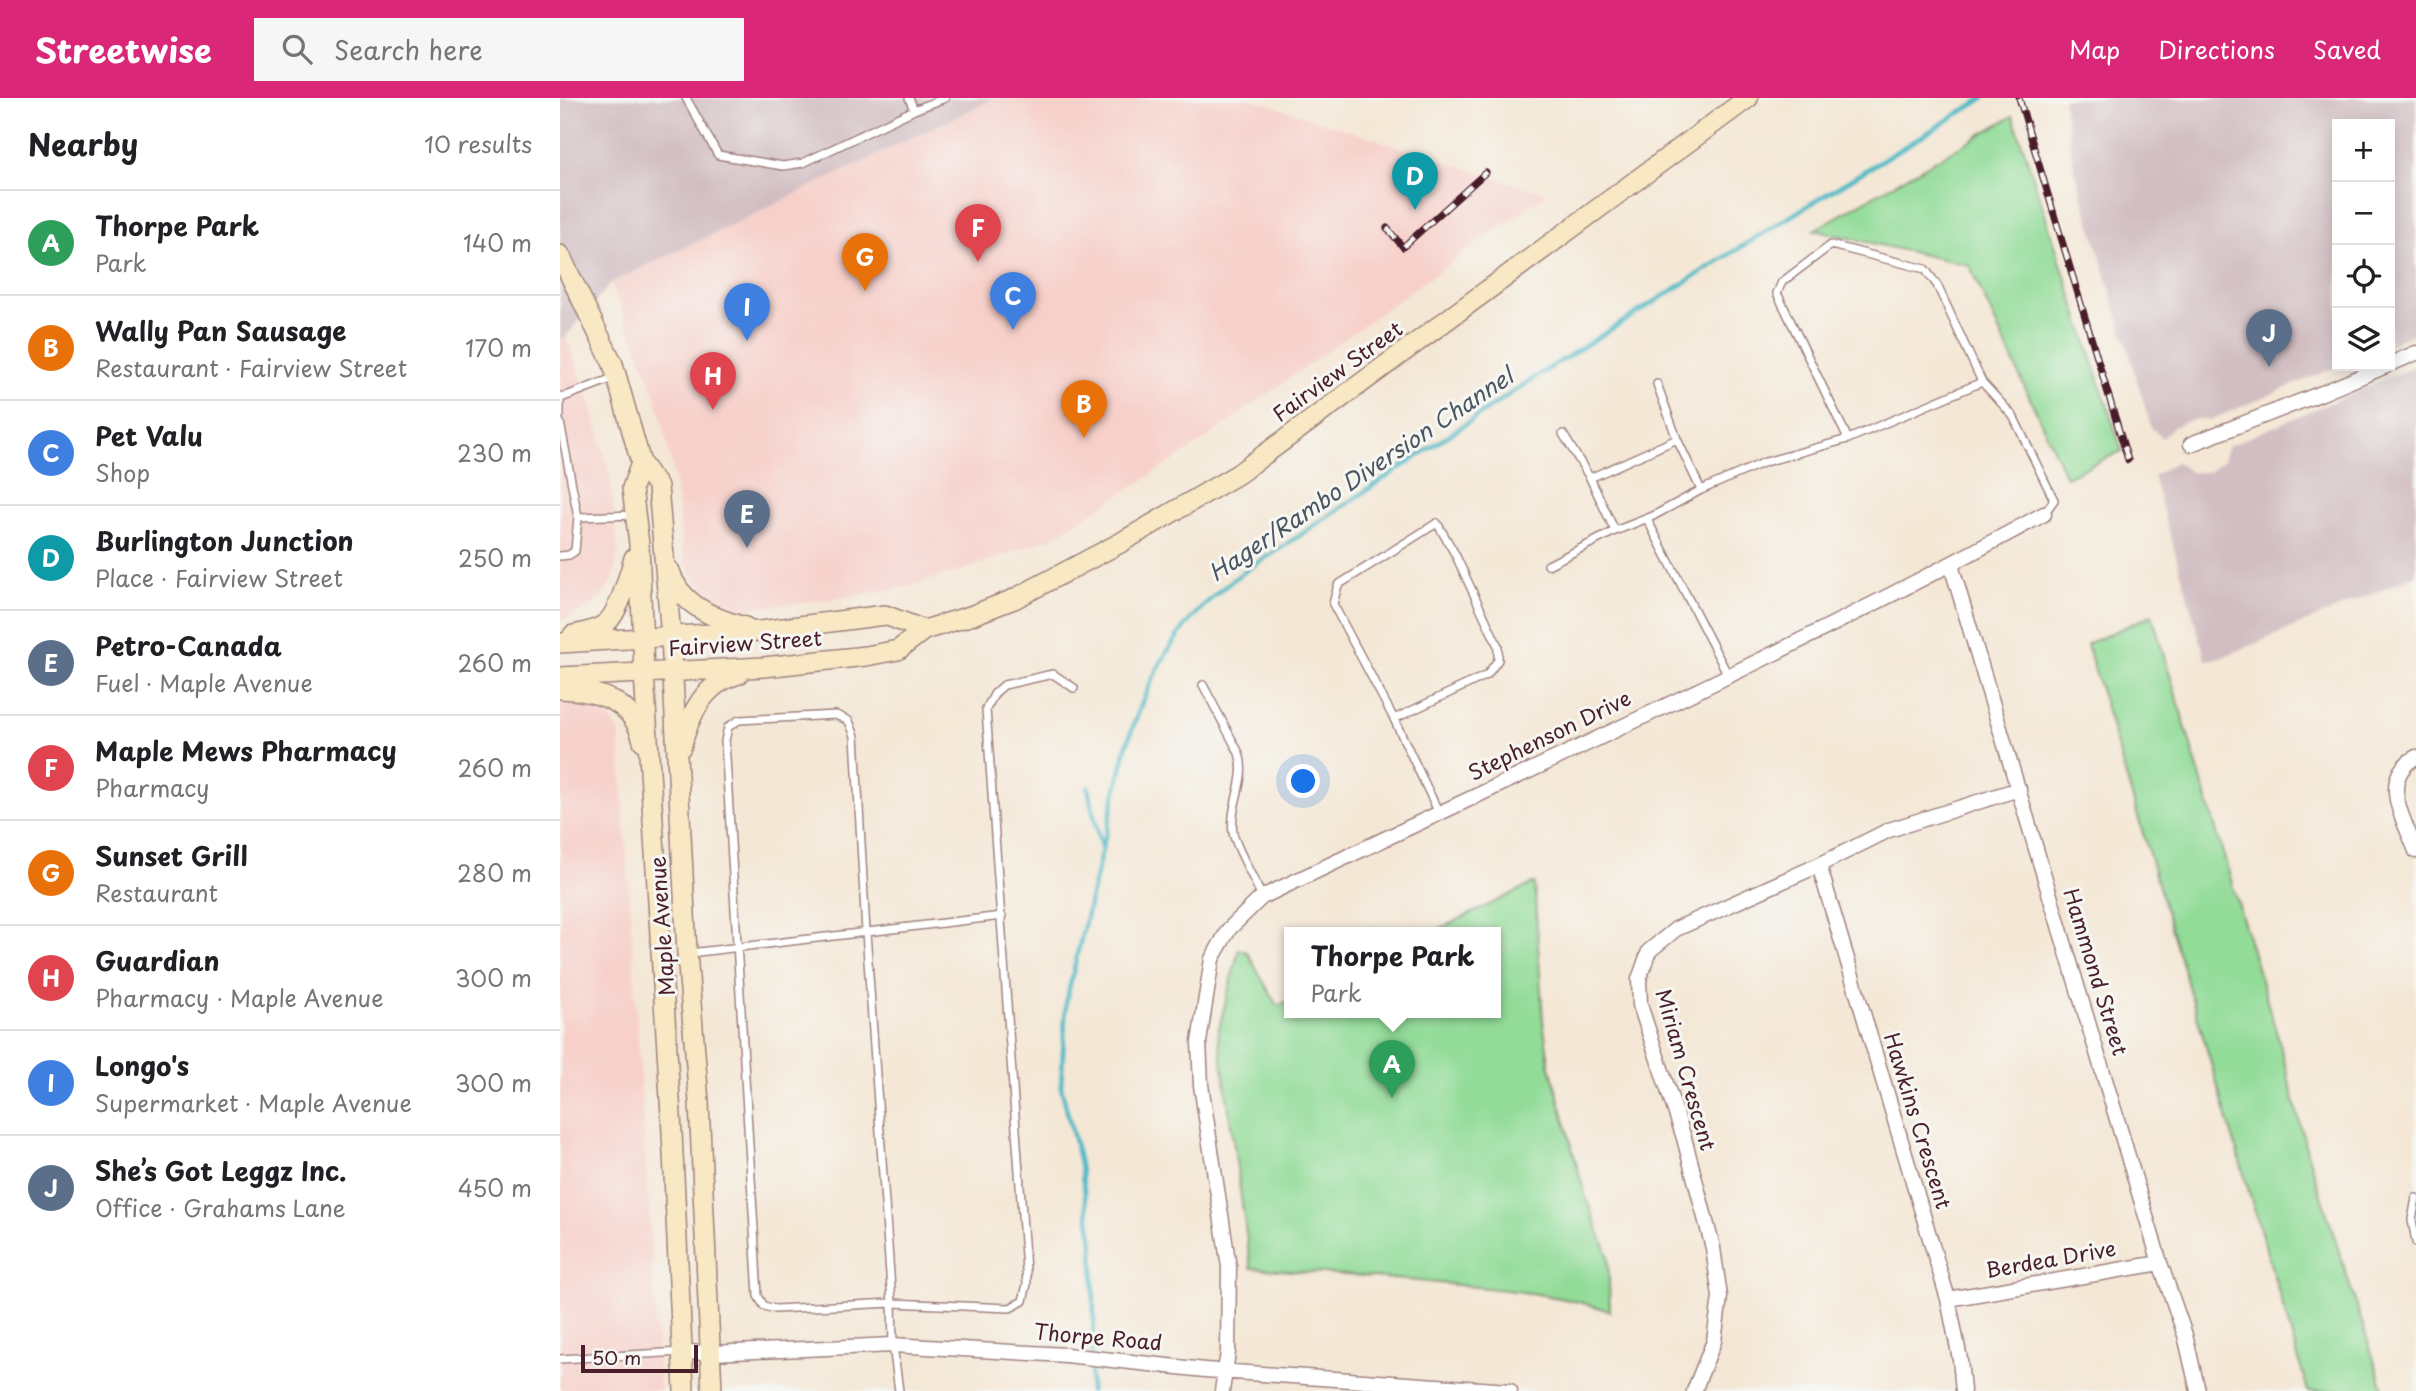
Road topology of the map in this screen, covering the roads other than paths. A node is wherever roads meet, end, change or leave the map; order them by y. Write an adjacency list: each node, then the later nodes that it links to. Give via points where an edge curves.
1 (686, 98): 5 (lane, via 718,155 783,166 803,163)
2 (909, 98): 5 (lane)
3 (945, 98): 5 (lane)
4 (1748, 98): 33 (main road, Fairview Street, via 1238,474 1014,599)
5 (914, 110)
6 (563, 267): 10 (main road, Maple Avenue, via 595,324)
7 (2416, 353): 8 (street)
8 (2395, 362)
9 (2374, 371): 19 (street)
10 (617, 377): 13 (lane); 20 (main road, Maple Avenue)
11 (1982, 382): 18 (lane); 18 (lane, via 1937,285 1925,269 1831,245 1782,282 1777,293); 23 (lane, Stephenson Drive, via 2013,416 2054,500)
12 (1657, 384): 17 (lane)
13 (561, 397): 14 (lane)
14 (560, 415)
15 (560, 422): 25 (lane)
16 (1563, 434): 21 (lane)
17 (1677, 439): 21 (lane); 22 (lane)
18 (1848, 439): 22 (lane, via 1766,462)
19 (2191, 444)
20 (641, 463): 24 (main road, Maple Avenue, via 632,488); 28 (main road, Maple Avenue, via 658,487)
21 (1590, 478): 27 (lane)
22 (1701, 490): 26 (lane)
23 (2044, 514): 32 (street, Stephenson Drive)
24 (635, 515): 25 (lane); 29 (main road, Maple Avenue)
25 (578, 517): 30 (lane, via 575,551)
26 (1647, 519): 27 (lane); 42 (lane)
27 (1615, 531): 31 (lane)
28 (663, 542): 34 (main road, via 680,594 722,620); 35 (main road, Maple Avenue)
29 (639, 544): 36 (main road, via 610,620 585,633); 37 (main road, Maple Avenue)
30 (560, 556)
31 (1548, 565)
32 (1951, 565): 42 (street, Stephenson Drive); 51 (street, Hammond Street)
33 (924, 630): 34 (main road, Fairview Street, via 885,615); 39 (main road, Fairview Street, via 898,650)
34 (760, 631): 35 (main road, Fairview Street)
35 (671, 637): 37 (main road, Fairview Street); 40 (main road, Maple Avenue)
36 (560, 638)
37 (643, 639): 38 (main road, Fairview Street); 41 (main road, Maple Avenue)
38 (560, 643)
39 (764, 667): 40 (main road, Fairview Street); 49 (main road, via 726,677 710,688 687,727)
40 (673, 672): 41 (main road, Fairview Street); 49 (main road, Maple Avenue)
41 (644, 673): 43 (main road, Fairview Street); 50 (main road, Maple Avenue)
42 (1728, 675): 52 (street, Stephenson Drive)
43 (560, 677)
44 (1203, 685): 55 (lane, via 1243,764 1233,835)
45 (1074, 688): 56 (lane, via 1053,674 1004,685 986,709)
46 (560, 689): 50 (main road, via 587,690 623,707 639,725)
47 (1394, 719): 47 (lane, via 1487,675 1498,660 1498,646 1437,523 1338,585 1333,604); 52 (lane)
48 (2416, 757): 53 (street, via 2399,774 2395,796)
49 (677, 765): 59 (main road, Maple Avenue)
50 (650, 767): 66 (main road, Maple Avenue)
51 (2019, 789): 54 (street, Miriam Crescent, via 1889,830); 62 (street, Hammond Street)
52 (1439, 813): 55 (street, Stephenson Drive)
53 (2416, 851)
54 (1819, 865): 63 (street, Hawkins Crescent); 75 (street, Miriam Crescent, via 1676,929 1649,951 1639,979 1640,1005 1684,1138 1713,1248 1720,1297 1714,1341)
55 (1262, 897): 69 (street, Stephenson Drive, via 1229,929 1212,959 1199,1042 1201,1085 1229,1267)
56 (1002, 916): 57 (lane); 64 (lane, via 1027,1284 1023,1301 1010,1308)
57 (866, 932): 58 (lane); 58 (lane, via 855,736 849,721 836,715 739,720 728,727 725,741); 64 (lane)
58 (736, 946): 59 (lane); 64 (lane, via 758,1296 764,1306 775,1308)
59 (687, 953): 67 (main road, Maple Avenue)
60 (2416, 1198): 61 (lane, via 2412,1220)
61 (2416, 1241)
62 (2160, 1263): 63 (street, Berdea Drive); 77 (street, Hammond Street)
63 (1948, 1299): 76 (street, Hawkins Crescent)
64 (892, 1303): 65 (lane)
65 (893, 1345): 67 (street, Thorpe Road); 69 (street, Thorpe Road, via 1066,1355); 72 (lane)
66 (681, 1352): 67 (street, Thorpe Road); 68 (lane); 70 (main road, Maple Avenue)
67 (712, 1353): 71 (main road, Maple Avenue)
68 (560, 1359)
69 (1225, 1371): 73 (street, Stephenson Drive); 74 (street, Thorpe Road)
70 (684, 1391)
71 (712, 1391)
72 (899, 1391)
73 (1222, 1391)
74 (1510, 1391)
75 (1694, 1391)
76 (1963, 1391)
77 (2198, 1391)

